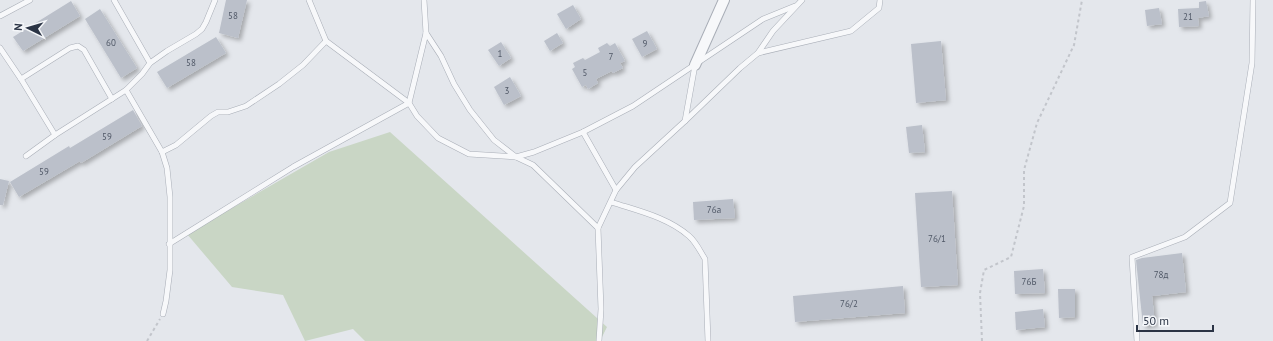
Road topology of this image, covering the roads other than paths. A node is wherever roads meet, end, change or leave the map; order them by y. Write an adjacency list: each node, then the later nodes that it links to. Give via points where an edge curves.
1 (30, 0): 11 (lane)
2 (114, 0): 16 (lane)
3 (215, 0): 16 (lane, via 202,29)
4 (309, 0): 13 (lane)
5 (424, 0): 12 (lane)
6 (724, 0): 17 (street)
7 (802, 0): 10 (lane)
8 (880, 0): 15 (lane, via 879,8 851,31)
9 (1253, 0): 35 (lane, via 1252,63 1230,203 1185,237 1132,257)
10 (795, 6): 15 (lane); 17 (lane, via 763,19)
11 (0, 16)
12 (426, 33): 21 (lane); 27 (lane, via 470,110 494,140)
13 (326, 41): 21 (lane); 25 (lane, via 303,65 279,84 246,106 211,116 176,145)
14 (0, 48): 18 (lane)
15 (758, 52): 22 (lane)
16 (150, 63): 19 (lane)
17 (695, 65): 22 (lane); 23 (lane, via 633,106)
18 (21, 79): 20 (lane, via 70,48 78,46 84,50); 24 (lane)
19 (126, 90): 20 (lane); 25 (lane)
20 (112, 99): 24 (lane)
21 (409, 103): 27 (lane, via 417,116 438,138 469,154); 31 (lane, via 293,167)
22 (686, 121): 28 (lane, via 635,167)
23 (583, 132): 27 (lane); 28 (lane)
24 (55, 135): 26 (lane)
25 (162, 152): 31 (lane, via 170,197)
26 (26, 156)
27 (516, 157): 30 (lane, via 533,165)
28 (616, 190): 29 (lane)
29 (611, 202): 30 (lane); 34 (lane, via 662,219 689,236 698,248 705,259)
30 (598, 228): 33 (lane, via 601,308)
31 (169, 244): 32 (lane, via 170,270)
32 (163, 314)
33 (599, 341)
34 (708, 341)
35 (1137, 341)

